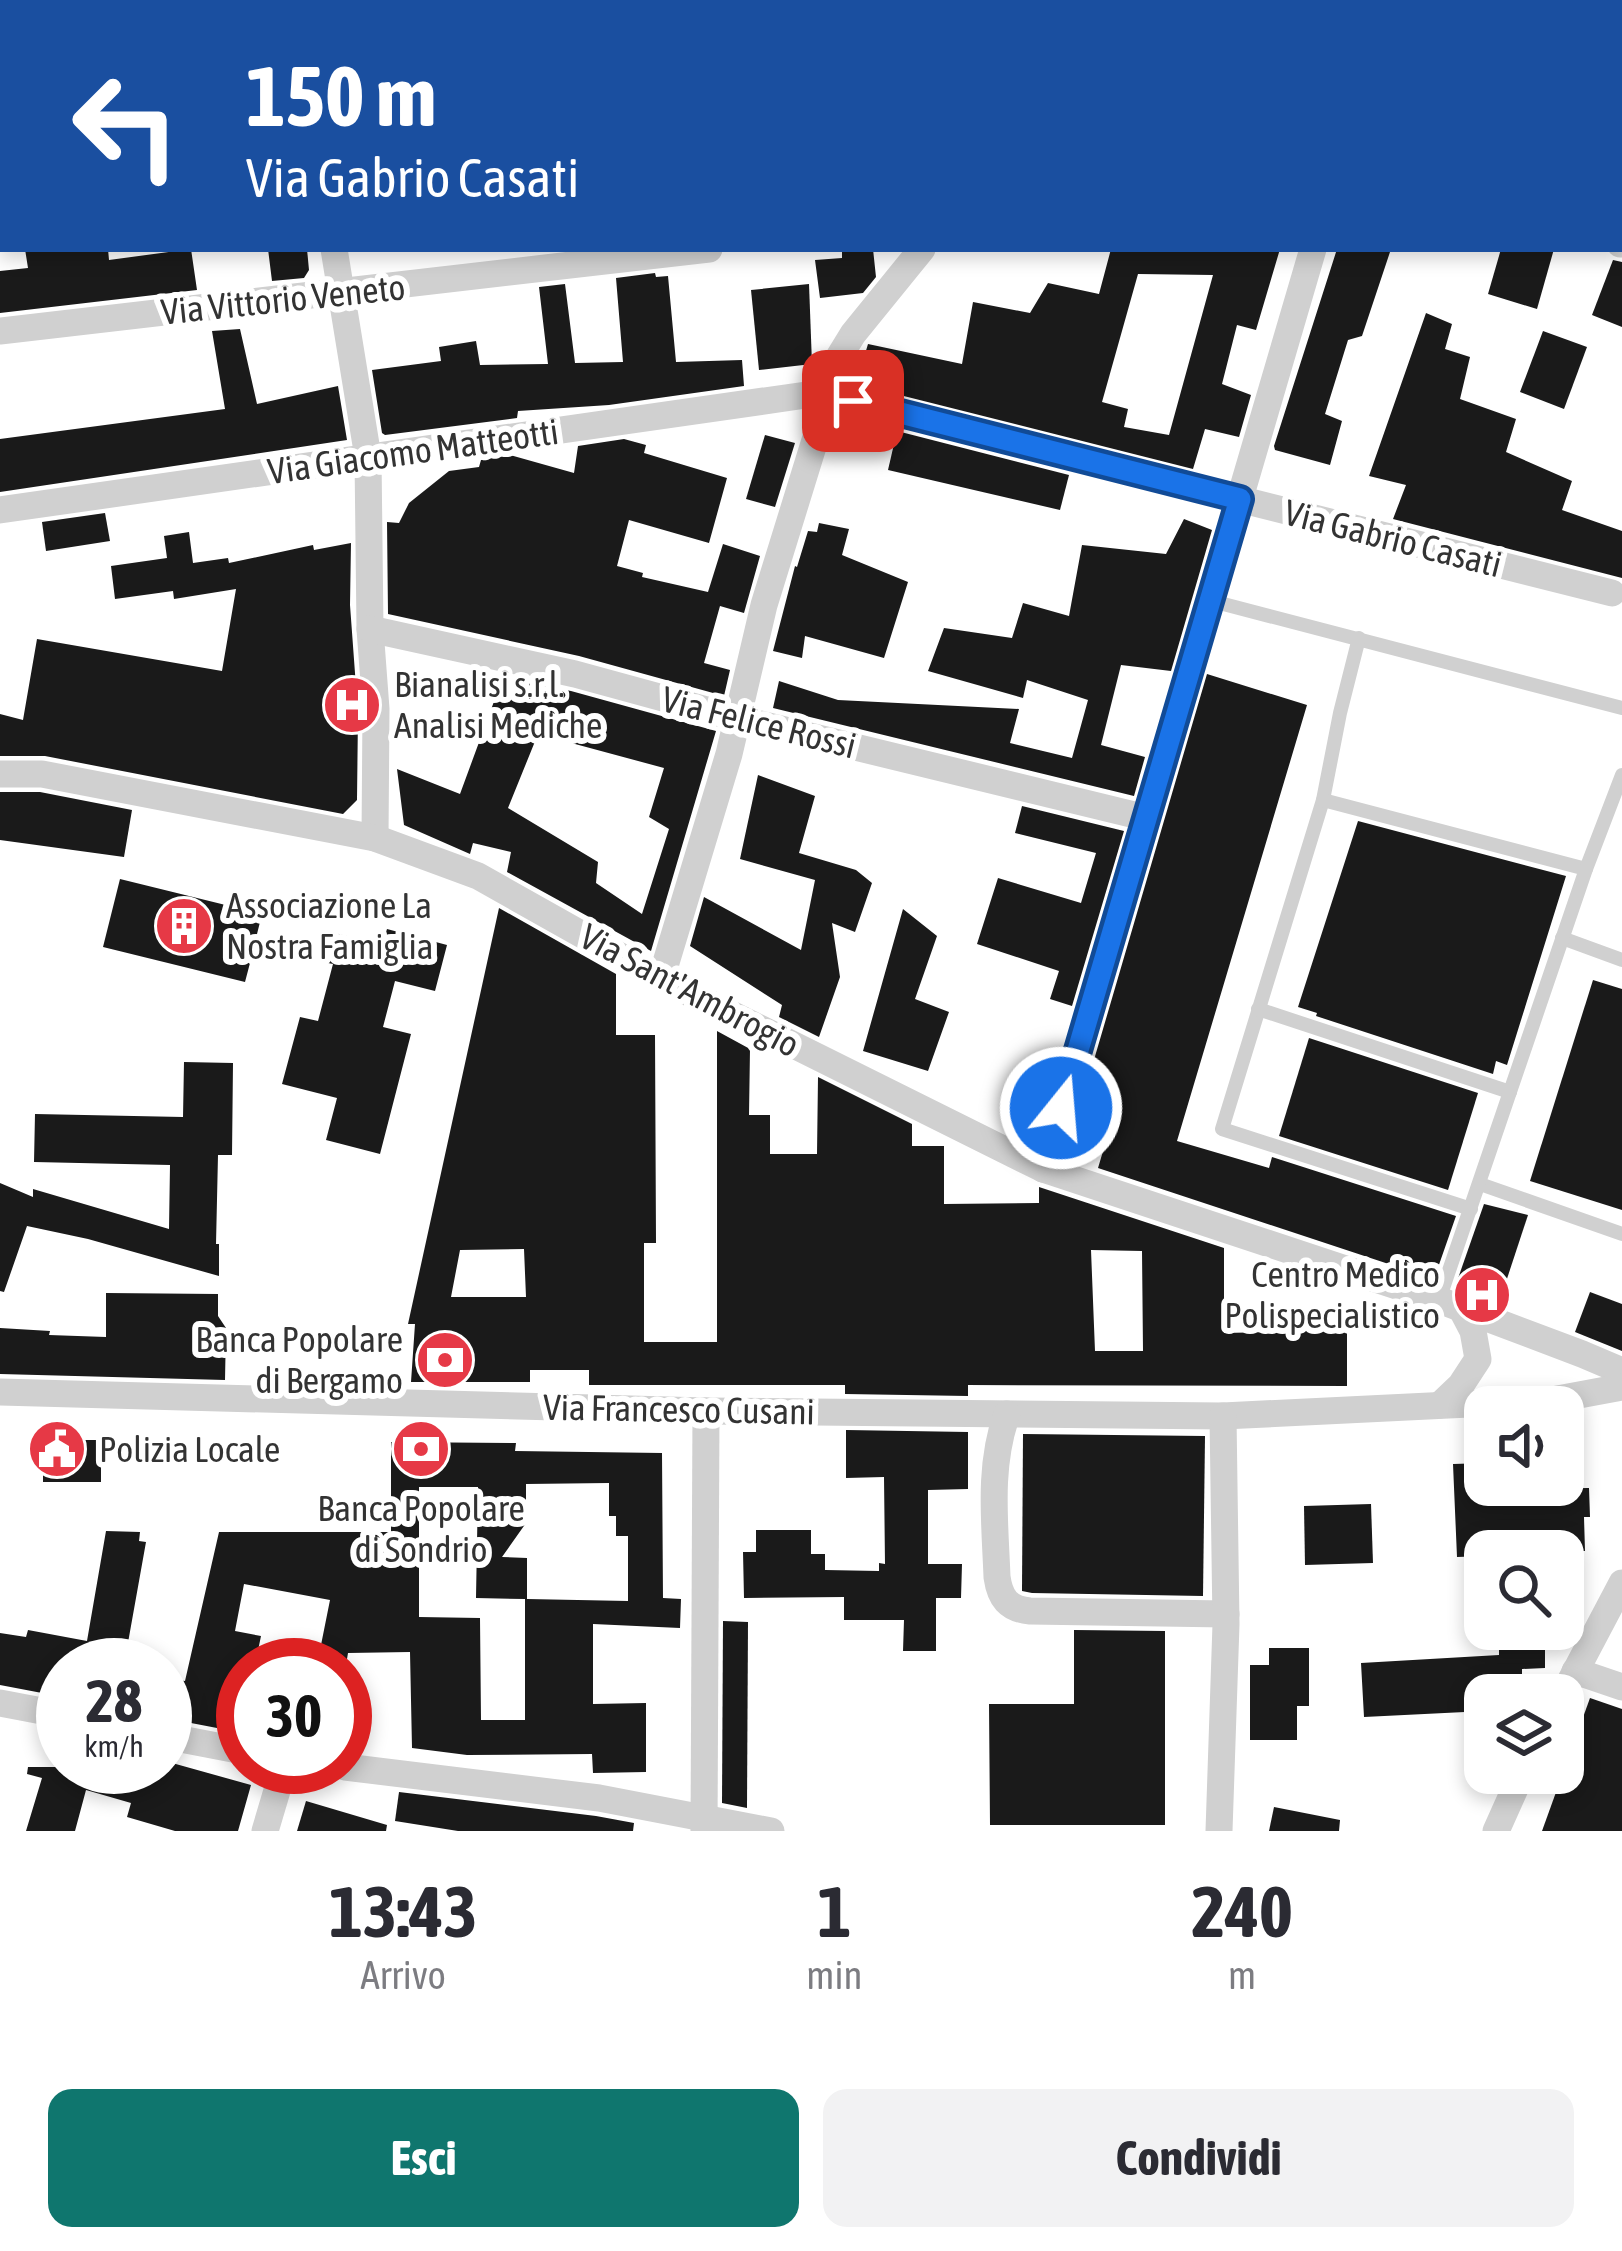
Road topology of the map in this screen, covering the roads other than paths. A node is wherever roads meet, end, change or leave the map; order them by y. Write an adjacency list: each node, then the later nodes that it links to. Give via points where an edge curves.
1 (334, 252): 5 (street)
2 (683, 252): 5 (street, Via Vittorio Veneto)
3 (920, 252): 7 (street, via 841,352)
4 (1312, 252): 9 (street)
5 (341, 292): 6 (street, Via Vittorio Veneto); 8 (street)
6 (0, 331)
7 (826, 395): 8 (street, Via Giacomo Matteotti); 9 (street, Via Gabrio Casati); 16 (street)
8 (368, 457): 10 (street, Via Giacomo Matteotti); 13 (street)
9 (1240, 499): 11 (street, Via Gabrio Casati); 12 (street)
10 (0, 510)
11 (1612, 593)
12 (1212, 601): 14 (lane); 20 (street)
13 (370, 629): 16 (street, Via Felice Rossi); 21 (street)
14 (1359, 638): 15 (lane); 19 (lane)
15 (1622, 708)
16 (736, 718): 20 (street, Via Felice Rossi); 25 (street)
17 (0, 774): 21 (street, Via Sant'Ambrogio, via 42,773)
18 (1622, 776): 22 (lane)
19 (1323, 800): 22 (lane); 26 (lane)
20 (1147, 818): 28 (street)
21 (374, 838): 25 (street, Via Sant'Ambrogio, via 478,876)
22 (1586, 869): 23 (lane)
23 (1562, 938): 24 (lane); 27 (lane)
24 (1622, 960)
25 (661, 979): 28 (street, Via Sant'Ambrogio)
26 (1258, 1009): 27 (lane); 30 (lane, via 1222,1129)
27 (1510, 1092): 29 (lane)
28 (1043, 1168): 32 (street, Via Sant'Ambrogio)
29 (1480, 1184): 30 (lane); 31 (lane)
30 (1471, 1209): 32 (lane)
31 (1622, 1234)
32 (1450, 1304): 33 (street, Via Sant'Ambrogio); 34 (street, via 1472,1331)
33 (1515, 1328): 34 (street, via 1498,1333); 35 (street, Via Sant'Ambrogio)
34 (1478, 1359): 36 (street); 41 (street)
35 (1622, 1371)
36 (1489, 1386)
37 (1622, 1388): 39 (street, Via Francesco Cusani)
38 (0, 1392): 42 (street, Via Francesco Cusani)
39 (1584, 1395)
40 (1464, 1404): 41 (street, Via Francesco Cusani)
41 (1440, 1406): 44 (street, Via Francesco Cusani)
42 (706, 1411): 43 (street, Via Francesco Cusani); 55 (street)
43 (1007, 1414): 44 (street, Via Francesco Cusani); 46 (street, via 994,1469 997,1577 1006,1603 1030,1612)
44 (1223, 1416): 46 (street)
45 (1622, 1583): 47 (street)
46 (1226, 1614): 58 (street)
47 (1574, 1674)
48 (1584, 1684): 49 (street)
49 (1622, 1687)
50 (0, 1703): 51 (street)
51 (36, 1710)
52 (372, 1770): 55 (street, via 598,1798)
53 (276, 1794): 56 (street)
54 (1513, 1794): 59 (street)
55 (704, 1825): 57 (street)
56 (266, 1831)
57 (771, 1831)
58 (1219, 1831)
59 (1496, 1831)

